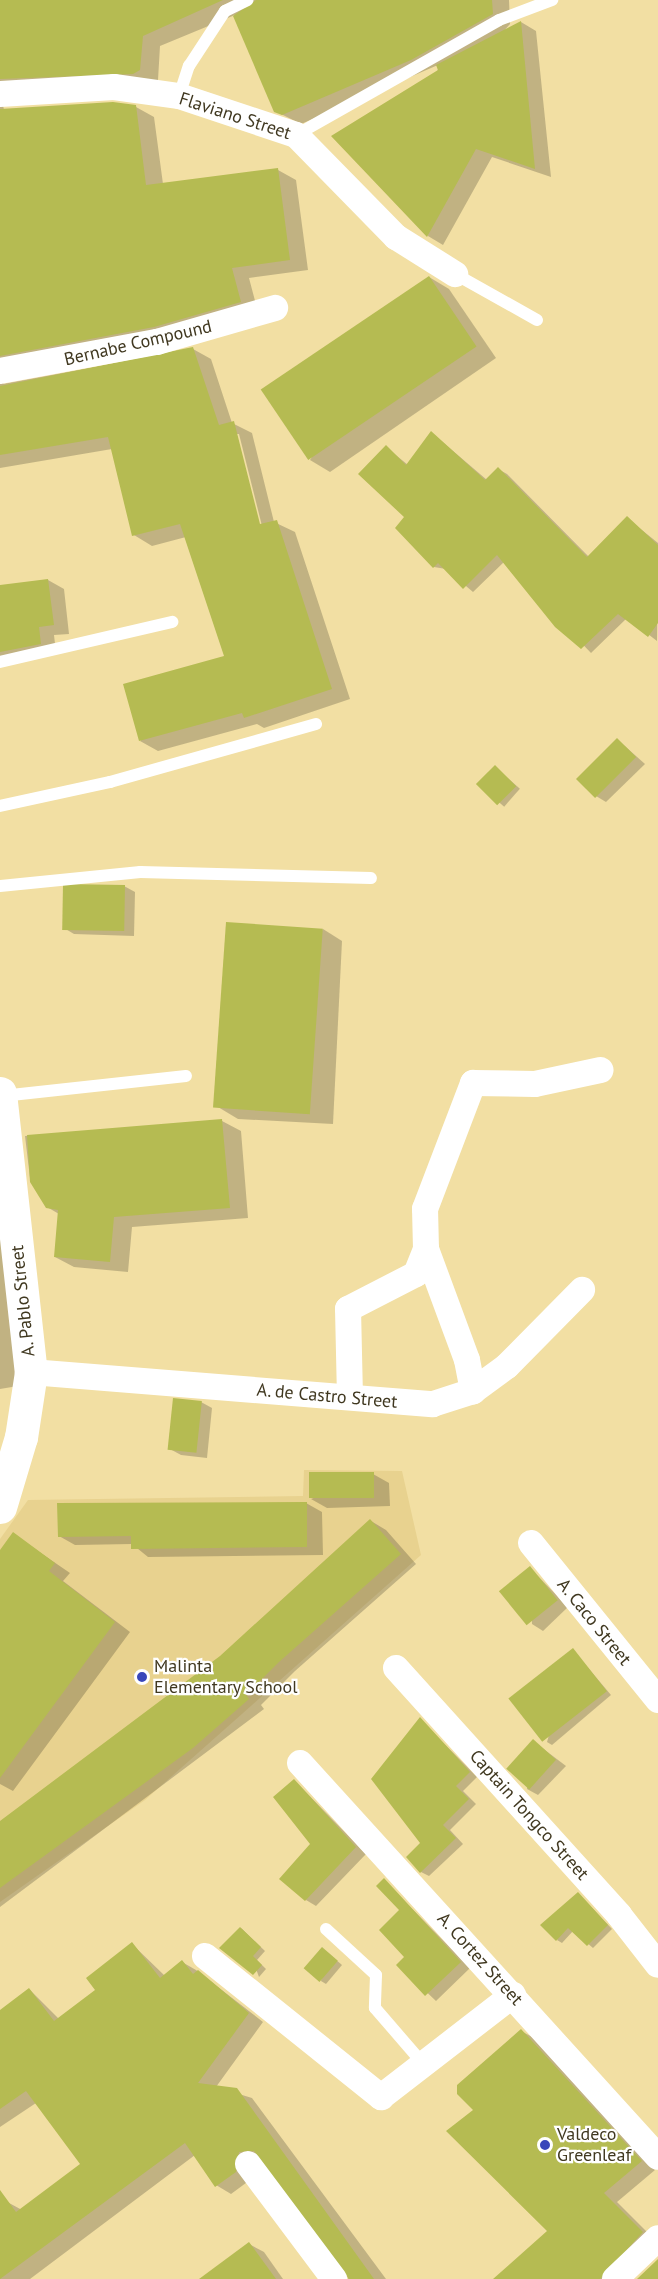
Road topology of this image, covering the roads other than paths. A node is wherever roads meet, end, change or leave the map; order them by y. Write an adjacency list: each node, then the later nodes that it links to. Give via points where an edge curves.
1 (248, 0): 4 (lane, via 225,11 189,66)
2 (552, 0): 5 (lane, via 499,20)
3 (0, 94): 4 (street, Flaviano Street, via 114,87)
4 (179, 96): 5 (street, Flaviano Street)
5 (296, 135): 6 (street, Flaviano Street, via 396,237)
6 (455, 274): 8 (lane)
7 (275, 308): 9 (street, Bernabe Compound, via 157,342)
8 (537, 320)
9 (0, 371)
10 (172, 622): 11 (lane)
11 (0, 662)
12 (316, 724): 13 (lane)
13 (0, 806)
14 (371, 879): 15 (lane, via 140,872)
15 (0, 886)
16 (601, 1070): 19 (street, via 535,1084 472,1083 425,1209)
17 (186, 1076): 18 (lane)
18 (0, 1094): 21 (street, A. Pablo Street)
19 (426, 1249): 22 (street, via 467,1360); 23 (street, via 416,1274 348,1310)
20 (582, 1290): 22 (street, A. de Castro Street, via 507,1366)
21 (31, 1372): 23 (street, A. de Castro Street); 24 (street, A. Pablo Street, via 19,1448)
22 (472, 1391): 23 (street, A. de Castro Street, via 434,1404)
23 (350, 1397)
24 (0, 1507)
25 (531, 1543): 27 (street, A. Caco Street)
26 (396, 1668): 31 (street, Captain Tongco Street, via 620,1915)
27 (658, 1700)
28 (300, 1763): 32 (street, A. Cortez Street)
29 (326, 1929): 33 (lane, via 376,1974 375,2008)
30 (205, 1956): 33 (street, via 373,2093 388,2095)
31 (658, 1965)
32 (513, 1995): 33 (street); 34 (street, A. Cortez Street)
33 (425, 2066)
34 (658, 2157)
35 (249, 2164): 37 (street)
36 (658, 2238): 38 (street)
37 (334, 2279)
38 (615, 2279)

